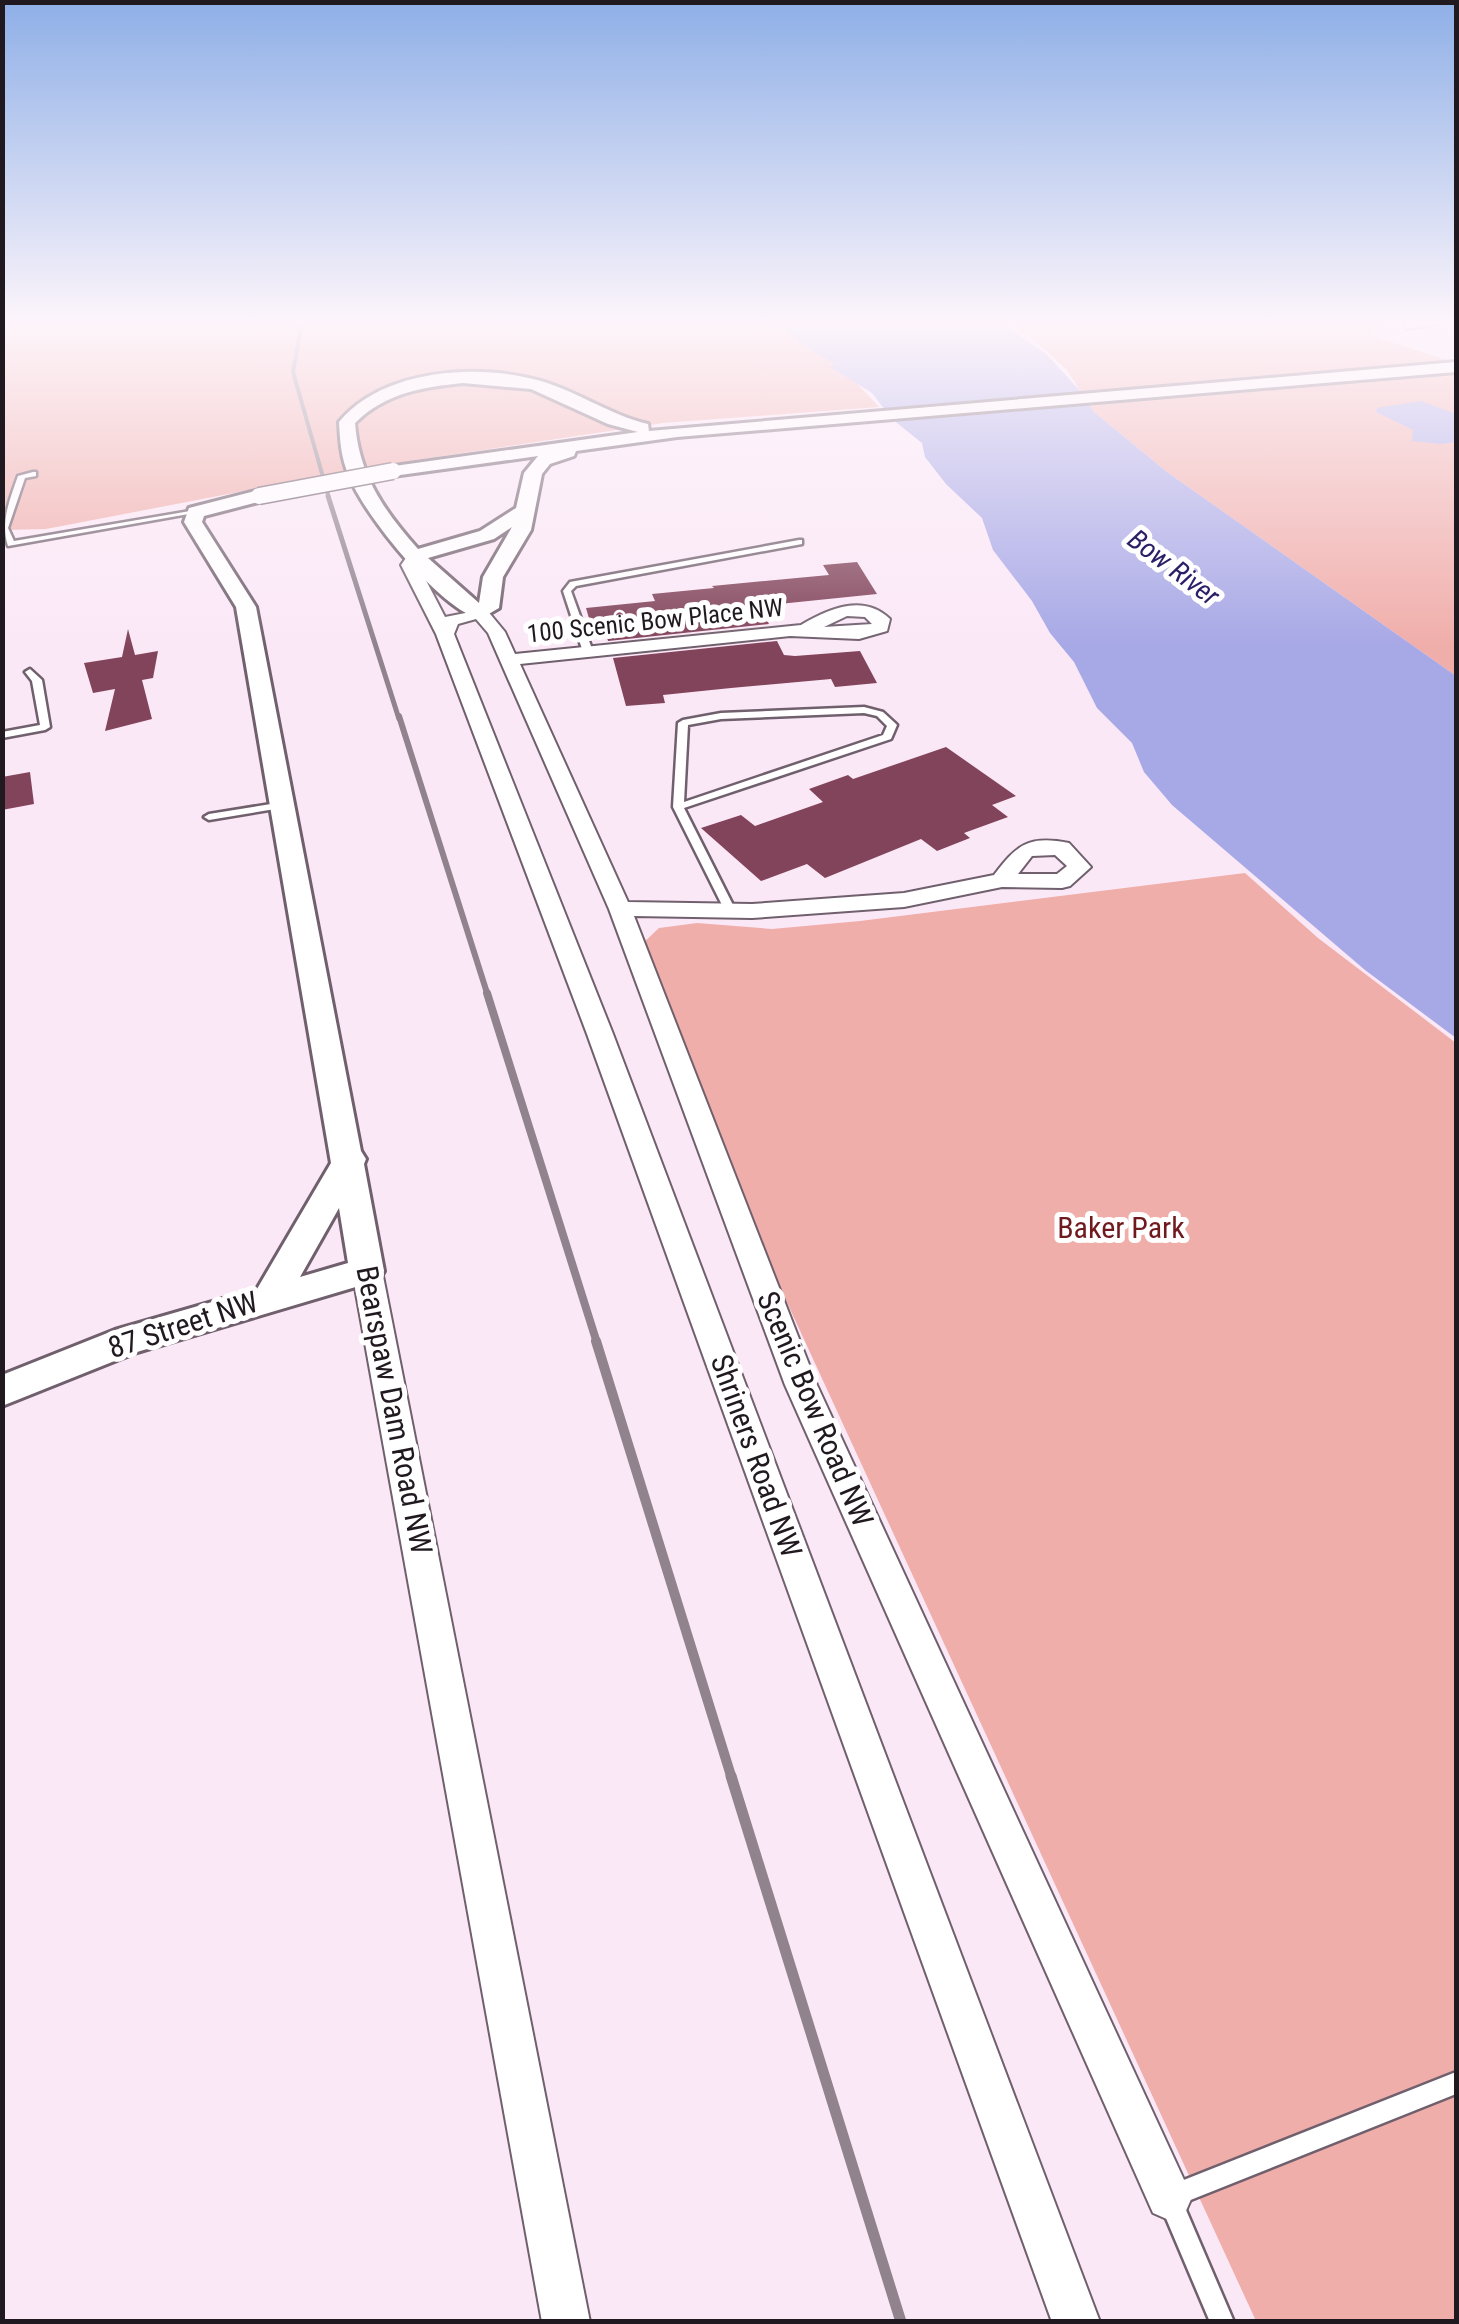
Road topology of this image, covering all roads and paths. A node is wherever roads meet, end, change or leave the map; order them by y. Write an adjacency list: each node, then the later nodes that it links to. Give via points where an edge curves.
1 (348, 429): 16 (street, via 363,488)
2 (560, 429): 7 (street)
3 (657, 429): 5 (street)
4 (705, 429): 5 (street)
5 (677, 432): 6 (street)
6 (602, 441): 7 (street); 12 (street, via 544,460)
7 (520, 452): 8 (street)
8 (450, 462): 12 (street); 13 (street, bridge)
9 (22, 464): 11 (lane)
10 (33, 474): 11 (lane)
11 (22, 476): 13 (lane, via 4,528 11,544)
12 (516, 480): 14 (street)
13 (196, 512): 24 (street, Bearspaw Dam Road NW, via 196,530 246,607)
14 (525, 512): 16 (street, via 487,535); 17 (street, via 492,577 489,608)
15 (798, 542): 20 (lane, via 573,584 567,590)
16 (416, 555): 17 (street); 19 (street, Shriners Road NW, via 409,565)
17 (480, 614): 19 (street, via 450,621); 21 (street, Scenic Bow Road NW)
18 (806, 630): 20 (street, 100 Scenic Bow Place NW)
19 (445, 634): 37 (street, Shriners Road NW)
20 (587, 649): 21 (street, 100 Scenic Bow Place NW)
21 (508, 660): 28 (street, Scenic Bow Road NW)
22 (30, 672): 23 (lane, via 45,727)
23 (2, 735)
24 (283, 805): 26 (lane); 30 (street, Bearspaw Dam Road NW)
25 (678, 807): 25 (lane, via 683,723 696,718 864,710 892,725 888,737); 29 (lane)
26 (209, 817)
27 (1002, 880): 29 (street, via 904,900)
28 (620, 908): 29 (street); 35 (street, Scenic Bow Road NW, via 801,1385)
29 (730, 911)
30 (350, 1160): 31 (street, Bearspaw Dam Road NW); 32 (street)
31 (367, 1271): 32 (street, 87 Street NW); 36 (street, Bearspaw Dam Road NW)
32 (270, 1298): 33 (street, 87 Street NW, via 128,1340)
33 (2, 1391)
34 (1456, 2083): 35 (lane)
35 (1169, 2197): 38 (lane)
36 (566, 2322)
37 (1076, 2322)
38 (1222, 2322)

